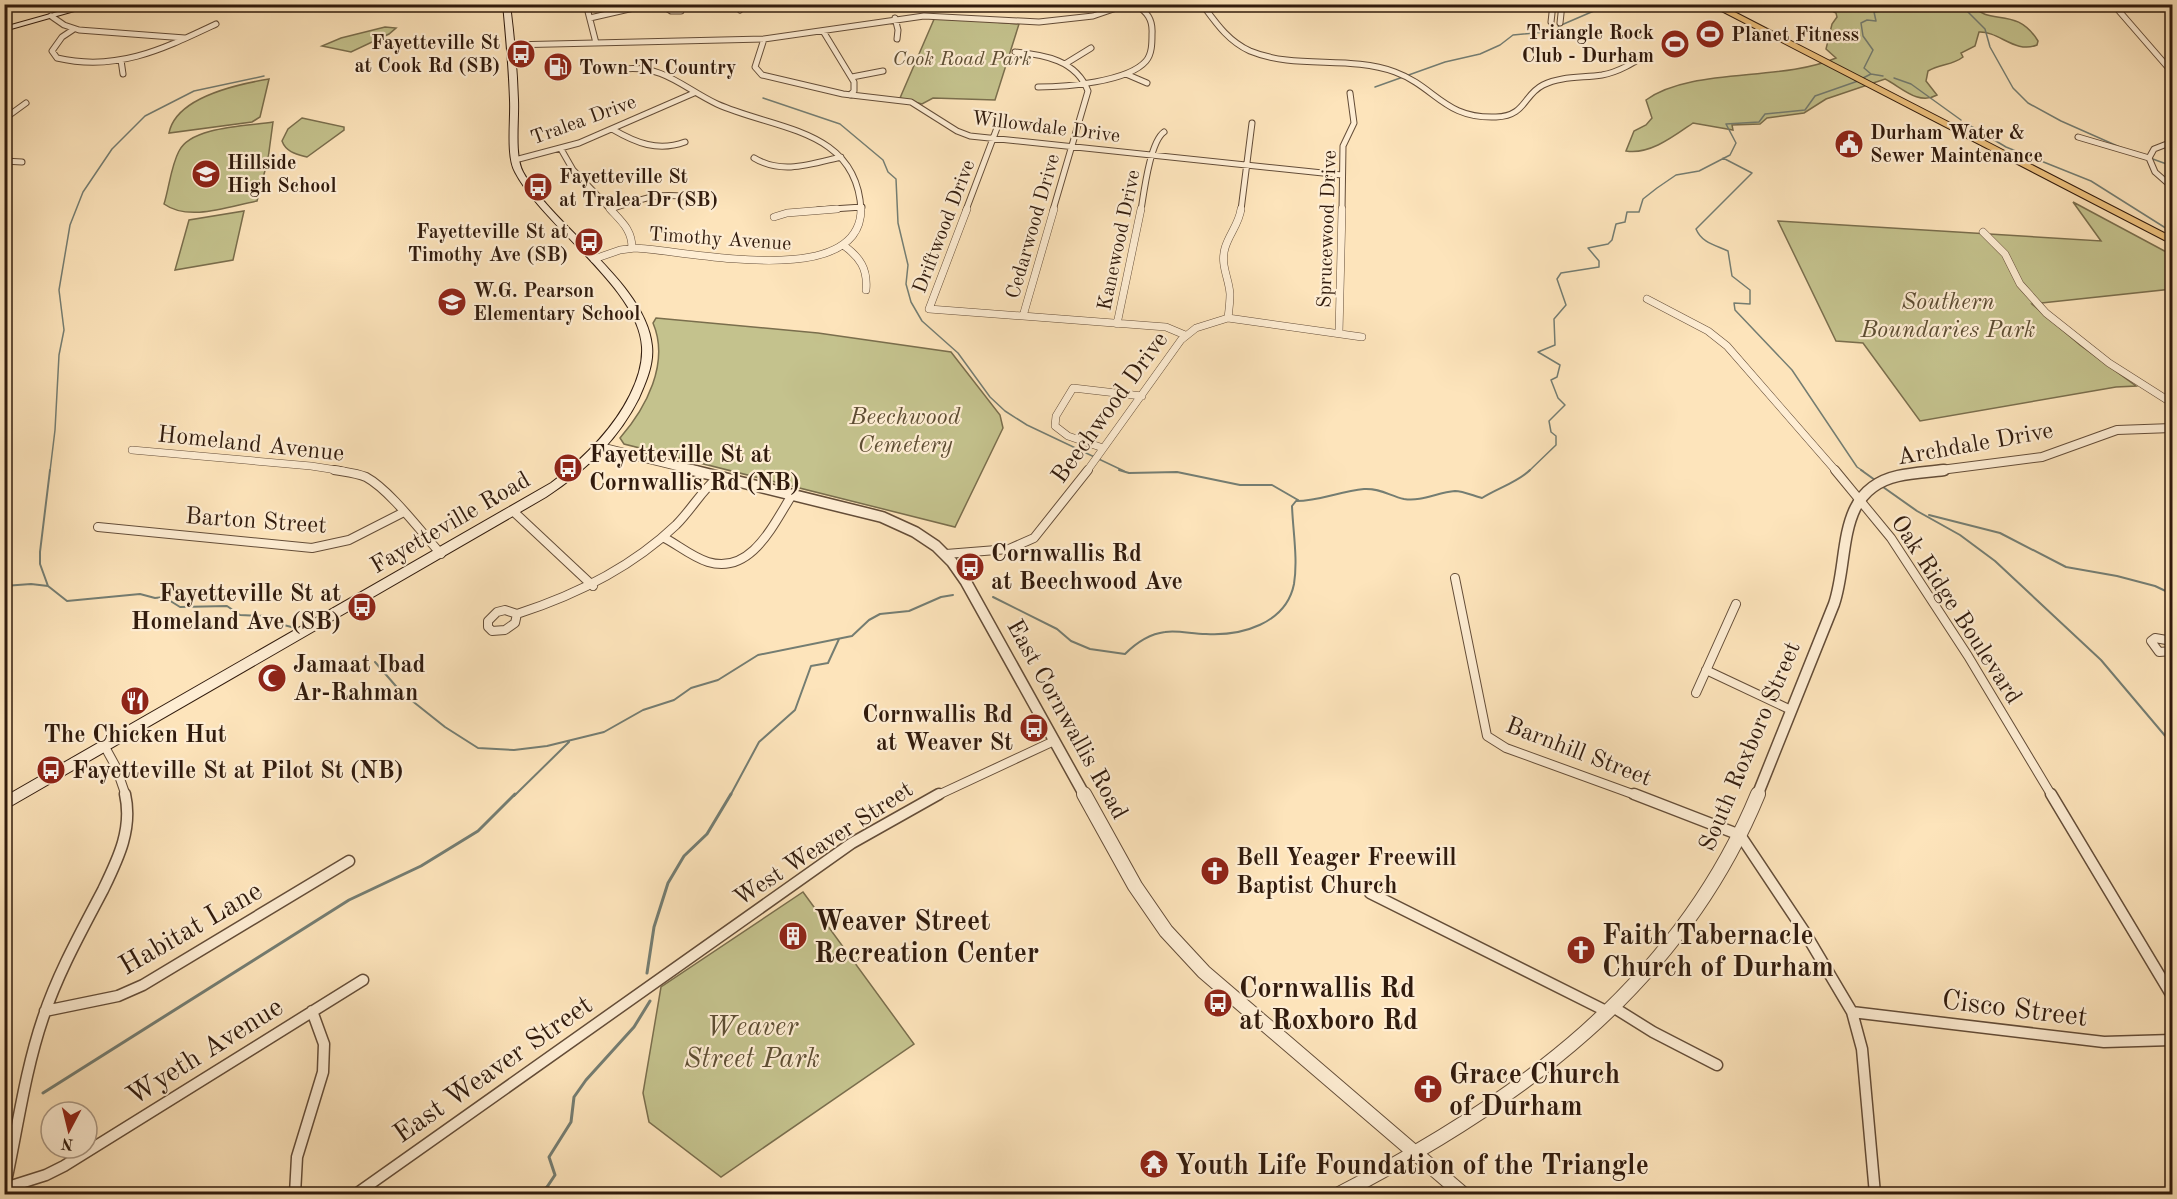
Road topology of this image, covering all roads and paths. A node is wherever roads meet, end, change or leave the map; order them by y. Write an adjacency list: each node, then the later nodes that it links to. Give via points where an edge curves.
1 (96, 4): 17 (main road)
2 (506, 4): 30 (main road, Fayetteville Road)
3 (586, 4): 18 (street)
4 (651, 4): 18 (street)
5 (660, 4): 16 (street, via 671,11)
6 (745, 4): 15 (street)
7 (1128, 4): 19 (street, via 1093,16 1040,22 941,16)
8 (1135, 4): 41 (street, via 1149,14 1154,25 1148,58)
9 (1202, 4): 33 (street, via 1227,36 1247,48 1275,58 1385,68 1414,81 1445,107 1473,116 1514,113 1542,85 1611,73)
10 (1552, 4): 20 (street)
11 (1562, 4): 21 (street)
12 (1712, 4): 35 (main road)
13 (1722, 4): 35 (main road)
14 (2113, 4): 39 (street)
15 (740, 10)
16 (681, 11)
17 (51, 16): 23 (main road); 24 (street)
18 (590, 18): 29 (street)
19 (895, 18): 25 (street); 28 (street)
20 (1551, 22)
21 (1560, 23)
22 (216, 24): 26 (street)
23 (4, 29)
24 (74, 29): 26 (street); 34 (street, via 54,45 52,51 57,58)
25 (823, 31): 27 (street); 42 (street)
26 (185, 38): 34 (street)
27 (764, 39): 29 (street); 48 (street, Willowdale Drive, via 755,64 758,73)
28 (897, 39)
29 (596, 43): 30 (street)
30 (510, 45): 66 (main road, Fayetteville Road)
31 (1091, 48): 36 (street)
32 (1015, 51): 36 (street)
33 (1647, 54)
34 (121, 60): 40 (street)
35 (1825, 61): 49 (main road)
36 (1065, 64): 43 (street)
37 (624, 69): 46 (street, via 642,68 666,74)
38 (883, 71): 42 (street)
39 (2172, 72)
40 (123, 74)
41 (1126, 74): 43 (street); 44 (street)
42 (852, 77): 48 (street, via 855,86)
43 (1085, 82): 45 (street); 60 (street, Cedarwood Drive, via 1087,96)
44 (1147, 83)
45 (1038, 87)
46 (694, 93): 54 (street, Tralea Drive); 64 (street, via 806,134)
47 (1350, 93): 70 (street, Sprucewood Drive, via 1354,123 1343,146)
48 (850, 95): 57 (street, Willowdale Drive, via 911,102 961,133)
49 (1900, 101): 77 (main road); 80 (main road)
50 (26, 103): 51 (street)
51 (4, 119)
52 (1000, 120): 57 (street, Driftwood Drive)
53 (1252, 123): 69 (street)
54 (612, 129): 58 (street, via 647,146); 61 (street, Tralea Drive)
55 (1164, 132): 62 (street, Kanewood Drive, via 1158,136)
56 (2078, 137): 65 (street)
57 (993, 139): 60 (street, Willowdale Drive); 84 (street, Driftwood Drive, via 929,309)
58 (686, 142)
59 (2172, 142): 65 (street, via 2154,149)
60 (1072, 147): 62 (street, Willowdale Drive); 84 (street, Cedarwood Drive)
61 (561, 149): 66 (street, Tralea Drive); 74 (street, via 573,170)
62 (1153, 155): 69 (street, Willowdale Drive); 86 (street, Kanewood Drive)
63 (754, 158): 64 (street, via 761,164 788,167)
64 (841, 158): 73 (street, via 857,182)
65 (2149, 158): 71 (street, via 2155,172)
66 (515, 160): 81 (main road, Fayetteville Road, via 532,190)
67 (4, 161): 68 (street)
68 (22, 162)
69 (1247, 165): 70 (street, Willowdale Drive); 85 (street, via 1240,219 1224,254 1223,268 1230,294)
70 (1342, 175): 87 (street, Sprucewood Drive)
71 (2172, 187)
72 (698, 201): 74 (street, via 685,195 662,196)
73 (862, 207): 75 (street); 78 (street, via 860,226)
74 (611, 209): 79 (street, via 629,230)
75 (774, 217)
76 (1983, 232): 91 (street, via 2005,254 2020,284 2046,313 2109,363)
77 (2172, 241)
78 (843, 245): 79 (street, Timothy Avenue, via 814,257 785,261); 82 (street, via 865,265)
79 (632, 248): 81 (street, Timothy Avenue)
80 (2172, 248)
81 (594, 259): 93 (main road, Fayetteville Road, via 636,309 647,348 645,369 634,399)
82 (866, 290)
83 (1647, 299): 98 (street, Oak Ridge Boulevard, via 1721,340)
84 (1023, 316): 86 (street)
85 (1227, 318): 87 (street); 88 (street, Beechwood Drive)
86 (1117, 324): 88 (street, via 1171,327)
87 (1339, 333): 89 (street)
88 (1185, 335): 90 (street, Beechwood Drive)
89 (1362, 337)
90 (1142, 396): 94 (street, Beechwood Drive); 94 (street, via 1073,388 1056,416 1055,426 1068,436)
91 (2172, 403)
92 (2172, 428): 98 (street, Archdale Drive, via 2117,430 2042,457 1898,476 1877,484)
93 (600, 447): 96 (street, East Cornwallis Road); 100 (main road, Fayetteville Road, via 566,478)
94 (1103, 448): 104 (street, Beechwood Drive, via 1034,538 1009,549)
95 (132, 450): 99 (street, Homeland Avenue, via 345,470 369,479)
96 (719, 476): 97 (street, East Cornwallis Road); 102 (street)
97 (792, 495): 102 (street, via 747,558 728,565 706,561); 104 (street, East Cornwallis Road, via 890,520)
98 (1859, 500): 113 (street, South Roxboro Street, via 1851,517 1839,589); 122 (street, Oak Ridge Boulevard, via 1907,560 1968,656)
99 (404, 512): 101 (street, Barton Street, via 362,536 322,547); 103 (street, Homeland Avenue)
100 (514, 512): 103 (main road, Fayetteville Road); 106 (street)
101 (98, 526)
102 (663, 537): 106 (street, via 624,568)
103 (441, 554): 115 (main road, Fayetteville Road)
104 (946, 554): 114 (street, East Cornwallis Road, via 966,582)
105 (1455, 578): 117 (street, Barnhill Street, via 1487,736 1506,748)
106 (593, 586): 108 (street)
107 (1736, 604): 111 (street)
108 (517, 614)
109 (2172, 641): 110 (street, via 2151,641 2157,651)
110 (2172, 651)
111 (1706, 670): 112 (street); 113 (street)
112 (1696, 693)
113 (1791, 710): 117 (street, South Roxboro Street)
114 (1054, 741): 121 (street, West Weaver Street, via 967,779 890,820); 129 (street, East Cornwallis Road, via 1135,886 1166,931 1204,972)
115 (105, 747): 116 (main road, Fayetteville Road); 124 (street, via 120,771 125,789 126,833 111,874)
116 (4, 804)
117 (1740, 835): 123 (street, South Roxboro Street, via 1673,939); 126 (street)
118 (349, 861): 124 (street, Habitat Lane, via 143,985 118,996)
119 (1370, 893): 123 (street)
120 (363, 980): 125 (street, Wyeth Avenue)
121 (656, 981): 132 (street, East Weaver Street)
122 (2172, 996)
123 (1611, 1009): 128 (street); 129 (street, South Roxboro Street, via 1494,1108)
124 (45, 1011): 130 (street, via 31,1058)
125 (312, 1011): 130 (street, Wyeth Avenue, via 64,1167); 131 (street, via 323,1041 324,1068 300,1142)
126 (1852, 1012): 127 (street, Cisco Street, via 2104,1042); 135 (street, via 1862,1049)
127 (2172, 1040)
128 (1717, 1065)
129 (1417, 1155): 133 (street, South Roxboro Street); 134 (street, East Cornwallis Road)
130 (5, 1190)
131 (295, 1194)
132 (356, 1194)
133 (1340, 1194)
134 (1463, 1194)
135 (1875, 1194)

